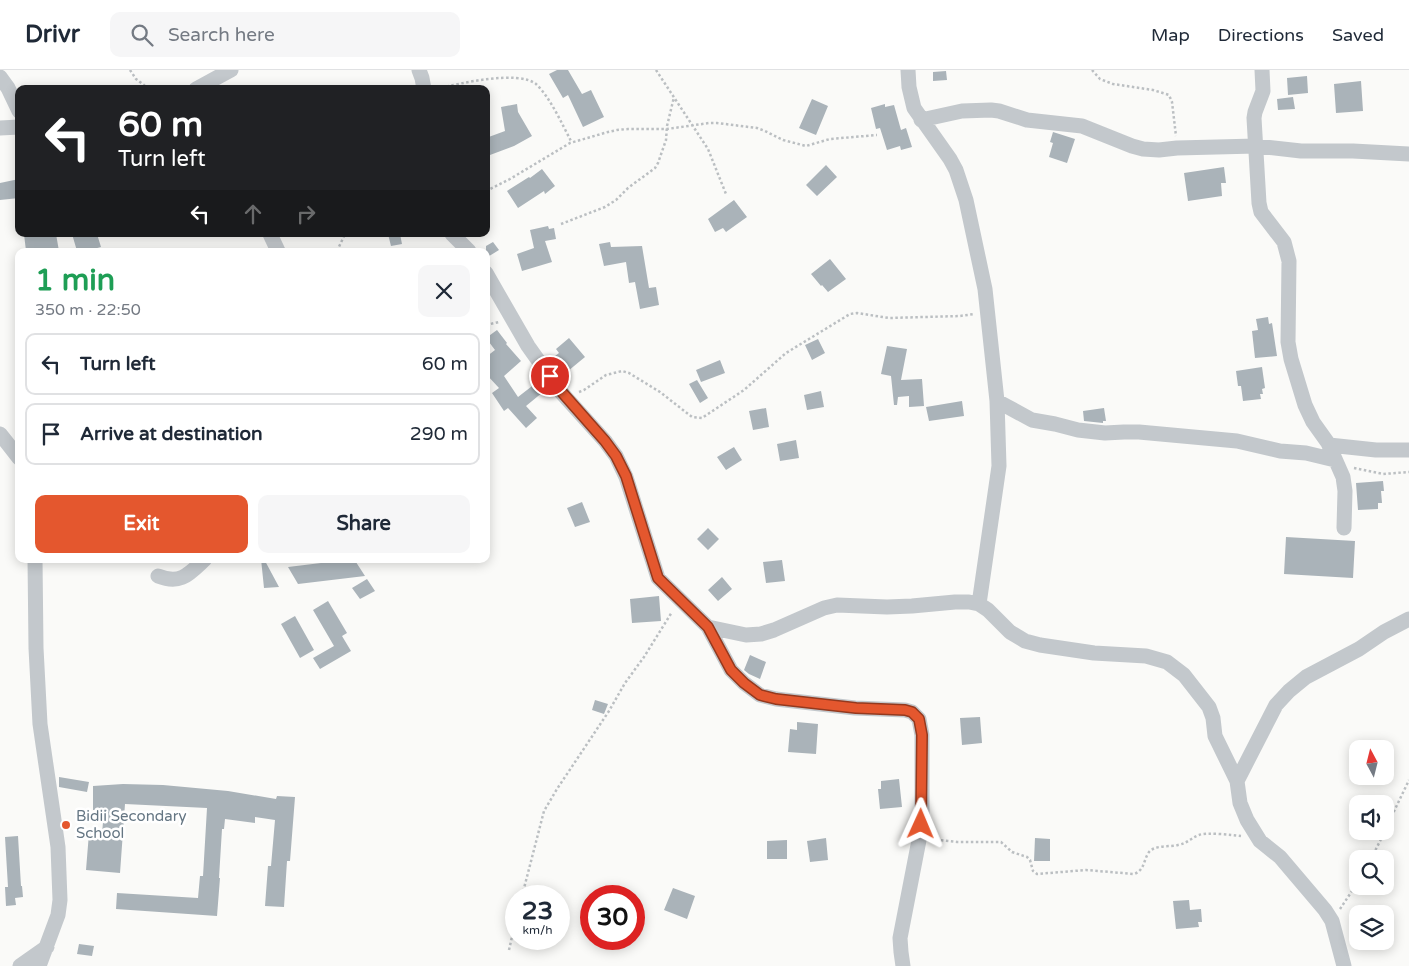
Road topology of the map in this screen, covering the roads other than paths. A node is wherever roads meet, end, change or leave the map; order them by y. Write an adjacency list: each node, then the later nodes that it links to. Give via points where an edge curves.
1 (231, 70): 6 (street)
2 (418, 70): 7 (street)
3 (908, 70): 9 (street, via 911,100)
4 (1262, 70): 12 (street, via 1263,91 1255,112)
5 (0, 76): 8 (street)
6 (203, 85)
7 (425, 85)
8 (15, 103)
9 (921, 120): 12 (street, via 962,111 990,110 1026,120 1082,126 1143,149); 17 (street, via 950,159 966,200 985,289)
10 (0, 128): 11 (street)
11 (15, 128)
12 (1256, 146): 13 (street, via 1301,151); 19 (street, via 1261,212 1284,242 1289,261 1288,342 1291,359 1305,405)
13 (1409, 154)
14 (455, 237): 15 (street)
15 (466, 248)
16 (490, 280): 29 (street, via 528,346 616,456 626,476 658,578)
17 (997, 401): 22 (street, via 1032,420 1078,430 1237,441 1306,453); 27 (street, via 998,466)
18 (0, 434): 21 (street)
19 (1329, 445): 20 (street); 22 (street)
20 (1409, 450)
21 (15, 453)
22 (1336, 462): 23 (street, via 1345,491)
23 (1344, 528)
24 (35, 563): 31 (street, via 40,724 60,879 58,915)
25 (201, 563): 26 (street, via 190,574 174,580)
26 (158, 576)
27 (979, 604): 29 (street, via 838,605 762,634 746,635); 30 (street, via 1025,641 1094,653 1146,656 1167,662 1184,675 1209,707 1215,736)
28 (1409, 619): 30 (street, via 1306,677 1289,691 1276,705)
29 (708, 627): 34 (street, via 731,670 760,695 856,708 905,710 919,719 922,814 900,938)
30 (1238, 782): 35 (street, via 1243,812 1260,841 1280,857 1326,910)
31 (47, 947): 32 (street); 33 (street)
32 (20, 966)
33 (39, 966)
34 (903, 966)
35 (1344, 966)

